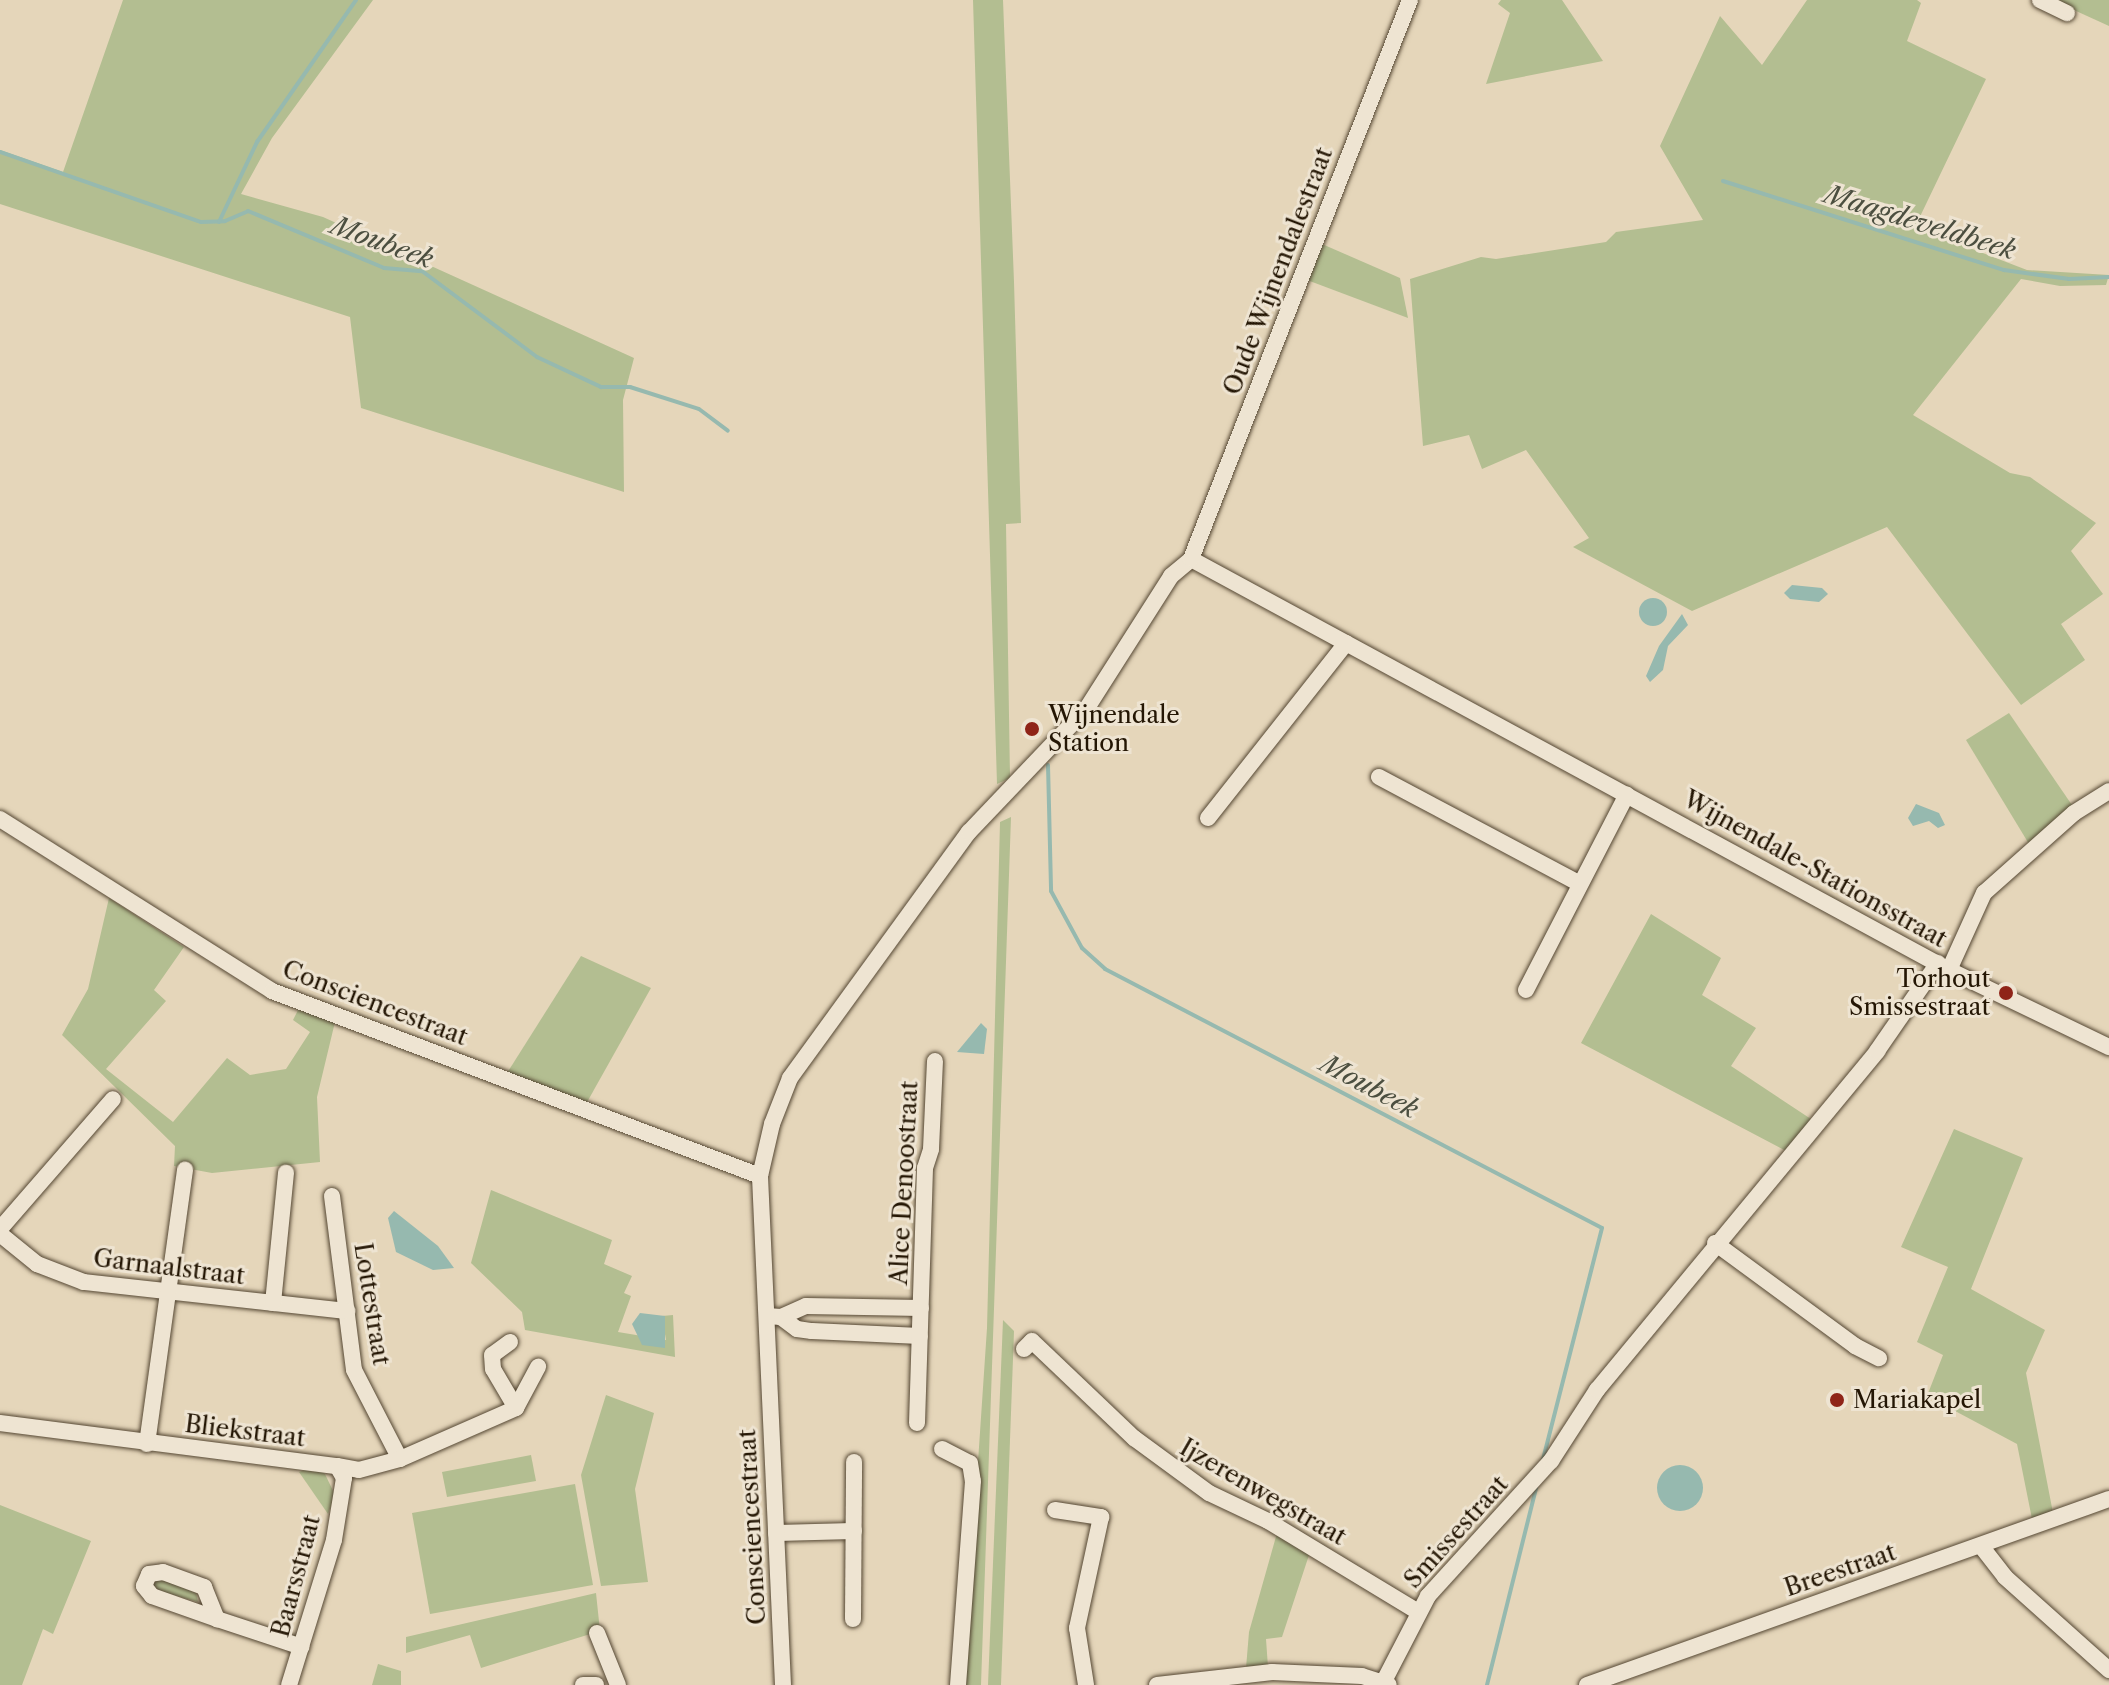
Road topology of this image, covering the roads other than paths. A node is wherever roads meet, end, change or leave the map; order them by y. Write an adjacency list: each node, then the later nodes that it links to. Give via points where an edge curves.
1 (1410, 0): 4 (street, Oude Wijnendalestraat)
2 (2040, 0): 3 (street)
3 (2067, 13)
4 (1191, 559): 5 (street, Wijnendale-Stationsstraat); 19 (street, Consciencestraat, via 1171,576 1087,708 969,832 790,1078)
5 (1346, 643): 8 (street, Wijnendale-Stationsstraat); 9 (street)
6 (1379, 777): 11 (street)
7 (2109, 791): 12 (street, Smissestraat, via 2074,813 1984,893)
8 (1627, 794): 11 (street); 12 (street, Wijnendale-Stationsstraat)
9 (1208, 818)
10 (0, 819): 19 (street, Consciencestraat, via 272,991)
11 (1578, 883): 13 (street)
12 (1944, 966): 14 (street, Wijnendale-Stationsstraat); 22 (street, Smissestraat)
13 (1526, 990)
14 (2109, 1047)
15 (935, 1061): 25 (street, Alice Denoostraat)
16 (113, 1099): 21 (street)
17 (185, 1170): 23 (street)
18 (286, 1173): 24 (street)
19 (760, 1176): 27 (street, Consciencestraat)
20 (332, 1196): 26 (street, Lottestraat)
21 (0, 1232): 23 (street, Garnaalstraat, via 61,1276)
22 (1715, 1243): 31 (street); 46 (street, Smissestraat, via 1597,1390 1551,1461)
23 (166, 1292): 24 (street, Garnaalstraat); 36 (street)
24 (273, 1303): 26 (street, Garnaalstraat)
25 (921, 1308): 27 (street, Alice Denoostraat, via 806,1306); 28 (street, Alice Denoostraat)
26 (347, 1311): 38 (street, Lottestraat, via 354,1370)
27 (774, 1316): 28 (street, via 797,1329); 44 (street, Consciencestraat)
28 (920, 1336): 35 (street, Alice Denoostraat)
29 (510, 1342): 33 (street, via 492,1355 493,1369)
30 (1024, 1349): 46 (street, Ijzerenwegstraat, via 1032,1341 1134,1438 1209,1493 1268,1521)
31 (1879, 1358)
32 (538, 1367): 33 (street)
33 (516, 1408): 38 (street, Bliekstraat)
34 (0, 1423): 36 (street, Bliekstraat)
35 (917, 1423)
36 (147, 1444): 40 (street, Bliekstraat)
37 (942, 1449): 58 (street, via 970,1463 973,1481)
38 (400, 1459): 40 (street, Bliekstraat)
39 (854, 1462): 43 (street)
40 (340, 1472): 50 (street, Baarsstraat, via 334,1540)
41 (2109, 1499): 45 (street, Breestraat)
42 (1055, 1510): 59 (street, via 1101,1517 1077,1628)
43 (854, 1531): 44 (street); 48 (street)
44 (776, 1533): 57 (street, Consciencestraat)
45 (1981, 1546): 51 (street, via 2005,1577); 61 (street, Breestraat)
46 (1418, 1612): 52 (street, Smissestraat)
47 (217, 1619): 50 (street)
48 (853, 1619)
49 (597, 1633): 56 (street)
50 (302, 1647): 53 (street, Baarsstraat)
51 (2109, 1670)
52 (1386, 1683): 60 (street, Smissestraat, via 1272,1672)
53 (289, 1685)
54 (583, 1685): 55 (street)
55 (596, 1685)
56 (618, 1685)
57 (783, 1685)
58 (958, 1685)
59 (1086, 1685)
60 (1157, 1685)
61 (1587, 1685)

